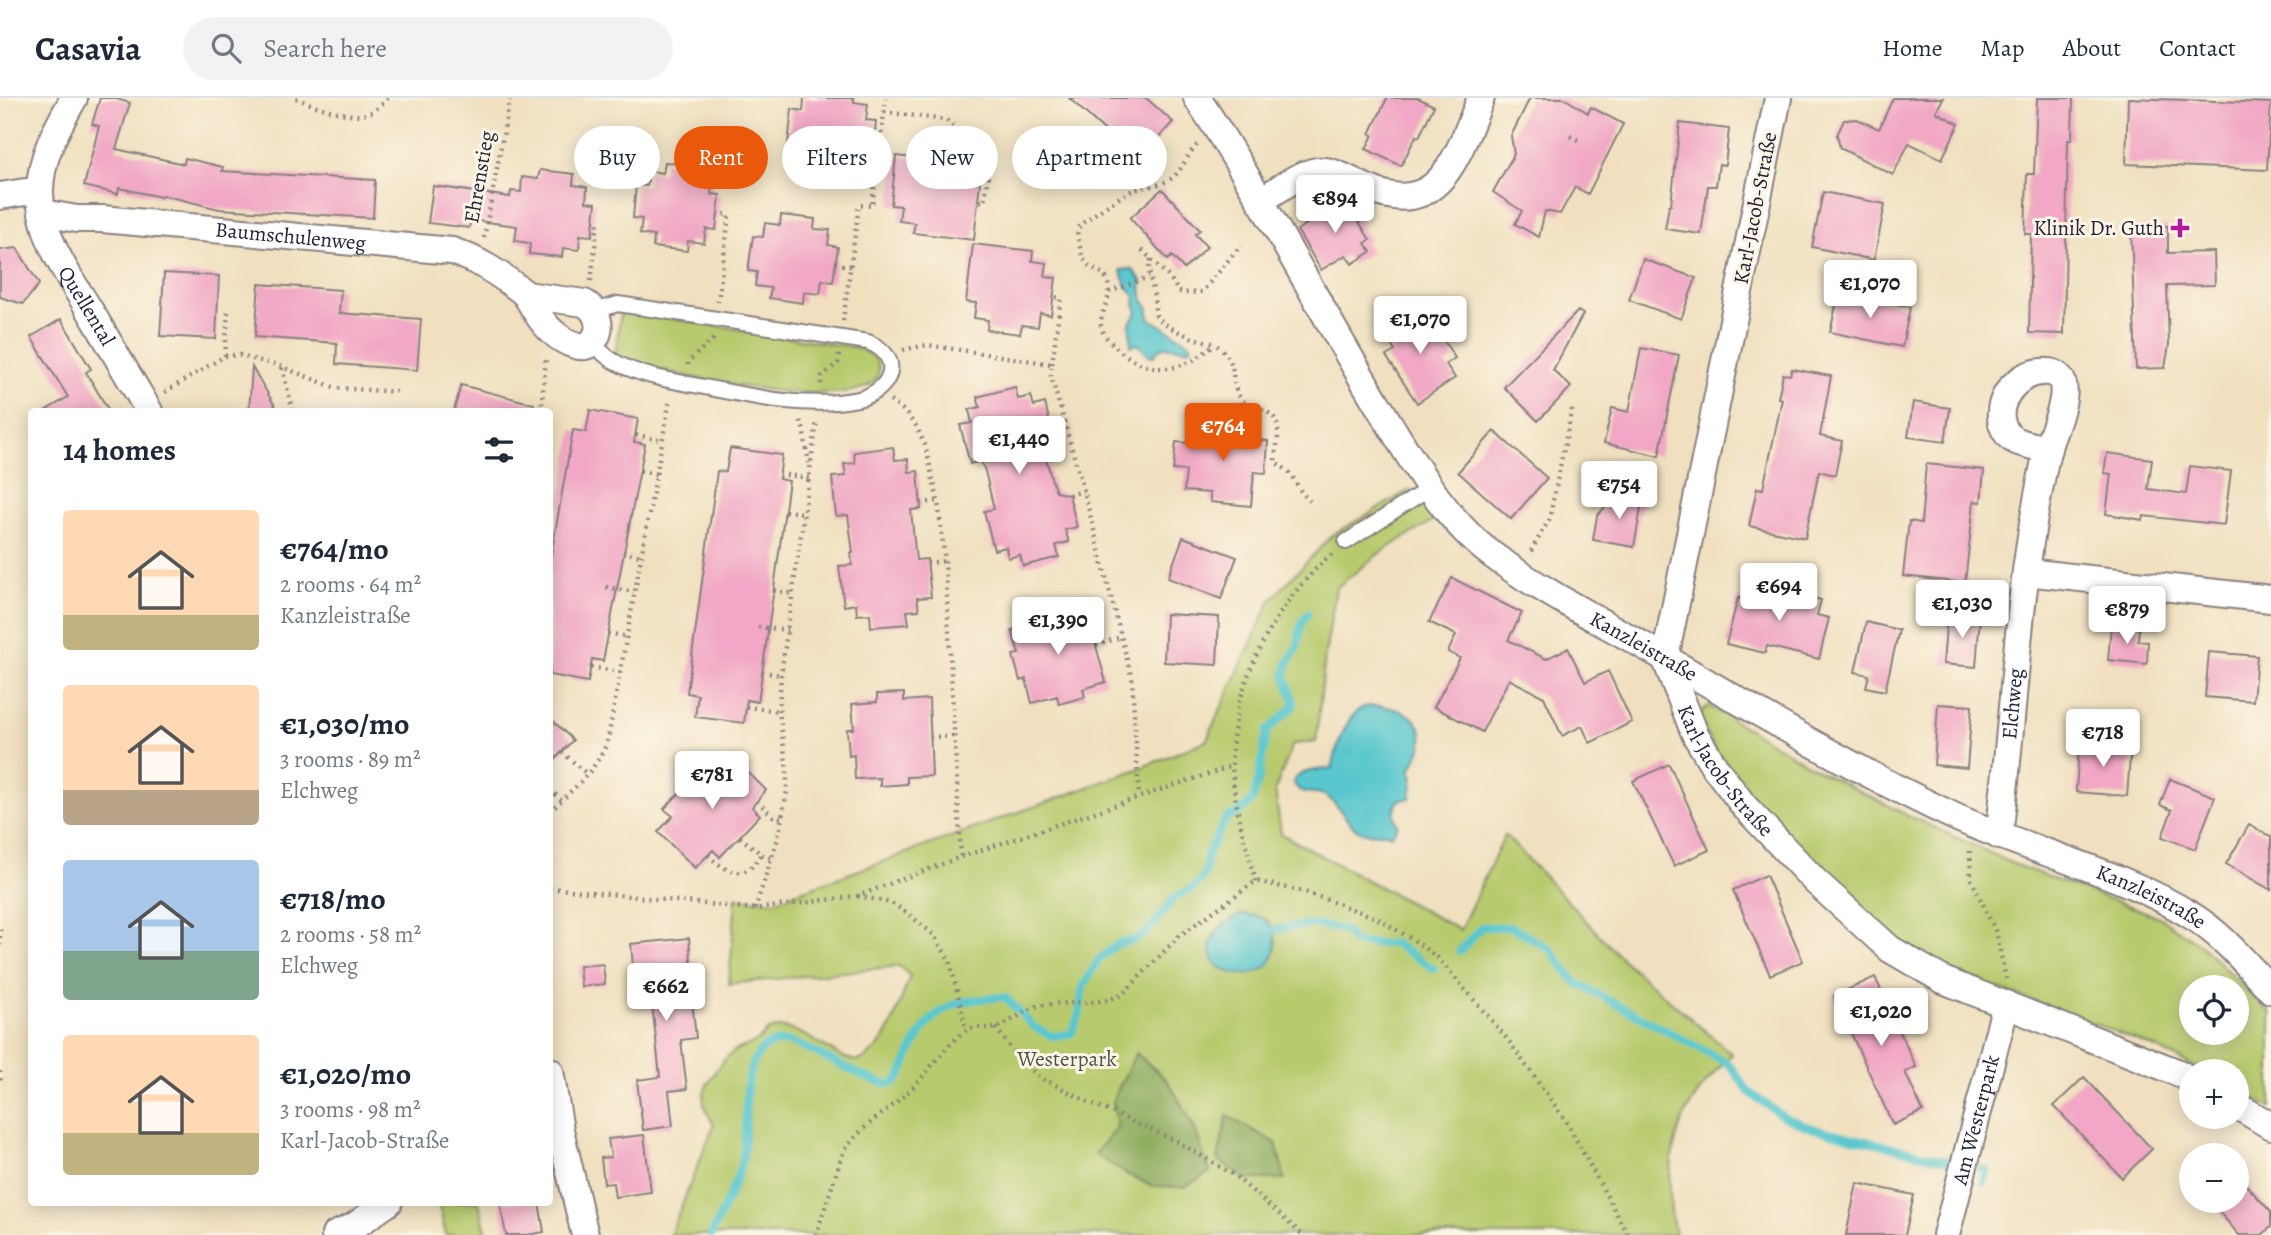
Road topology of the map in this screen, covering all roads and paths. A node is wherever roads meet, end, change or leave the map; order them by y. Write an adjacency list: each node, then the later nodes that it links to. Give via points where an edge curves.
1 (74, 98): 16 (street, via 42,166)
2 (296, 98): 3 (path, via 355,115 375,110)
3 (388, 98)
4 (510, 98): 22 (path, Ehrenstieg)
5 (886, 98): 9 (path)
6 (1197, 98): 15 (street, Kanzleistraße)
7 (1480, 98): 15 (street, via 1449,169 1421,194 1398,198 1336,173 1316,171)
8 (1778, 98): 85 (street, Karl-Jacob-Straße)
9 (884, 112): 14 (path, via 946,120 991,158 984,202); 24 (path, via 877,139 872,206 859,205)
10 (1570, 136): 12 (path)
11 (1202, 140): 26 (path, via 1169,181 1131,191 1078,228 1082,257 1102,272)
12 (1582, 142)
13 (0, 196): 16 (street, Baumschulenweg, via 25,192)
14 (978, 201)
15 (1260, 201): 59 (street, Kanzleistraße, via 1337,338)
16 (41, 203): 22 (street, Baumschulenweg, via 77,219 420,247 453,251); 44 (street, Quellental, via 59,260)
17 (718, 213): 31 (path, via 729,215)
18 (593, 220): 29 (path, via 598,221)
19 (1241, 245): 21 (path, via 1206,289 1197,293 1178,291)
20 (1142, 250): 21 (path)
21 (1151, 259): 25 (path)
22 (480, 262): 27 (street, Baumschulenweg)
23 (835, 264): 24 (path)
24 (851, 266): 33 (path)
25 (1149, 277): 26 (path); 35 (path, via 1160,320)
26 (1109, 292): 35 (path, via 1103,332 1118,349 1145,366 1167,369 1180,365)
27 (526, 295): 29 (street, Baumschulenweg); 32 (street, Baumschulenweg, via 546,326)
28 (1054, 297): 38 (path, via 1061,298)
29 (589, 307): 31 (lane, via 618,304); 34 (street, via 598,321)
30 (228, 312): 37 (path)
31 (715, 318): 33 (lane); 40 (path, via 713,339 688,362)
32 (560, 337): 34 (street, via 582,346); 47 (path, via 545,359)
33 (841, 338): 36 (lane, via 868,342); 45 (path, via 838,363 822,376)
34 (592, 342): 40 (lane, via 620,365)
35 (1214, 344): 62 (path, via 1232,362 1239,396 1275,418 1275,462 1293,474)
36 (885, 353): 38 (path, via 927,345); 41 (lane, via 890,371)
37 (225, 356): 39 (path, via 239,355); 44 (path)
38 (1052, 364): 49 (path)
39 (282, 367): 42 (path, via 336,387); 46 (path)
40 (678, 382): 43 (lane); 52 (path)
41 (877, 391): 45 (lane, via 860,398); 63 (path, via 916,426)
42 (401, 393)
43 (772, 399): 45 (lane); 54 (path, via 799,418)
44 (157, 402)
45 (819, 402): 54 (path)
46 (292, 408)
47 (541, 408)
48 (1572, 409): 73 (path, via 1549,520)
49 (1066, 430): 50 (path); 60 (path)
50 (1053, 434)
51 (636, 435): 52 (path)
52 (662, 440): 56 (path)
53 (2048, 449): 72 (street, Elchweg)
54 (810, 470): 58 (path)
55 (640, 471): 56 (path)
56 (656, 474): 69 (path)
57 (779, 474): 58 (path)
58 (809, 478): 66 (path)
59 (1431, 487): 67 (lane); 73 (street, Kanzleistraße, via 1472,537)
60 (1084, 491): 61 (path); 83 (path)
61 (1069, 495)
62 (1310, 500)
63 (939, 501): 64 (path); 70 (path)
64 (921, 503)
65 (785, 511): 66 (path)
66 (804, 513): 77 (path)
67 (1346, 542): 95 (path, via 1298,587 1265,637 1241,698)
68 (623, 552): 69 (path)
69 (641, 556): 76 (path)
70 (945, 561): 71 (path); 92 (path)
71 (927, 563)
72 (2026, 572): 78 (street); 103 (street, Elchweg)
73 (1519, 573): 85 (street, Kanzleistraße)
74 (607, 587): 76 (path)
75 (774, 591): 77 (path)
76 (635, 592): 82 (path)
77 (793, 594): 80 (path)
78 (2271, 599)
79 (758, 627): 80 (path)
80 (788, 630): 89 (path)
81 (608, 633): 82 (path)
82 (627, 637): 87 (path)
83 (1121, 637): 84 (path); 98 (path, via 1132,679)
84 (1096, 645)
85 (1665, 658): 103 (street, Kanzleistraße, via 1886,784); 117 (street, Karl-Jacob-Straße, via 1695,734 1714,766 1777,843 1890,949 1943,980)
86 (591, 667): 87 (path)
87 (620, 672): 96 (path, via 604,752)
88 (762, 672): 89 (path)
89 (781, 675): 91 (path)
90 (746, 707): 91 (path)
91 (779, 710): 102 (path, via 788,780)
92 (954, 736): 93 (path); 108 (path)
93 (930, 737)
94 (562, 752): 96 (path)
95 (1232, 766): 98 (path); 110 (path, via 1240,823)
96 (587, 774): 99 (path)
97 (553, 792): 99 (path)
98 (1139, 796): 108 (path)
99 (561, 800): 101 (path)
100 (757, 801): 102 (path)
101 (553, 809)
102 (782, 818): 109 (path)
103 (1999, 836): 116 (street, Kanzleistraße, via 2111,877 2190,914 2220,937)
104 (740, 837): 106 (path)
105 (1970, 844): 117 (path, via 1970,878 1996,932 2009,993)
106 (761, 854): 107 (path, via 749,870 734,872 724,870); 109 (path)
107 (708, 855)
108 (961, 857): 112 (path)
109 (771, 858): 113 (path)
110 (1256, 881): 118 (path, via 1179,936 1123,994 1114,999 1036,1007); 132 (path, via 1305,892 1377,918 1437,958 1505,1036 1566,1121)
111 (553, 888): 113 (path)
112 (857, 895): 113 (path); 119 (path, via 891,903 933,934 950,961)
113 (755, 908)
114 (0, 929): 115 (path)
115 (0, 945)
116 (2271, 990)
117 (2006, 1004): 121 (street, Karl-Jacob-Straße); 133 (street, Am Westerpark)
118 (996, 1028): 119 (path); 131 (path, via 1039,1077 1178,1142 1234,1175)
119 (966, 1029): 130 (path, via 910,1091 850,1142)
120 (0, 1071): 122 (path)
121 (2179, 1075)
122 (0, 1082)
123 (553, 1107): 126 (street)
124 (2249, 1113): 125 (street)
125 (2271, 1126)
126 (555, 1131): 129 (street)
127 (383, 1206): 128 (street)
128 (335, 1235)
129 (585, 1235)
130 (816, 1235)
131 (1303, 1235)
132 (1628, 1235)
133 (1946, 1235)

